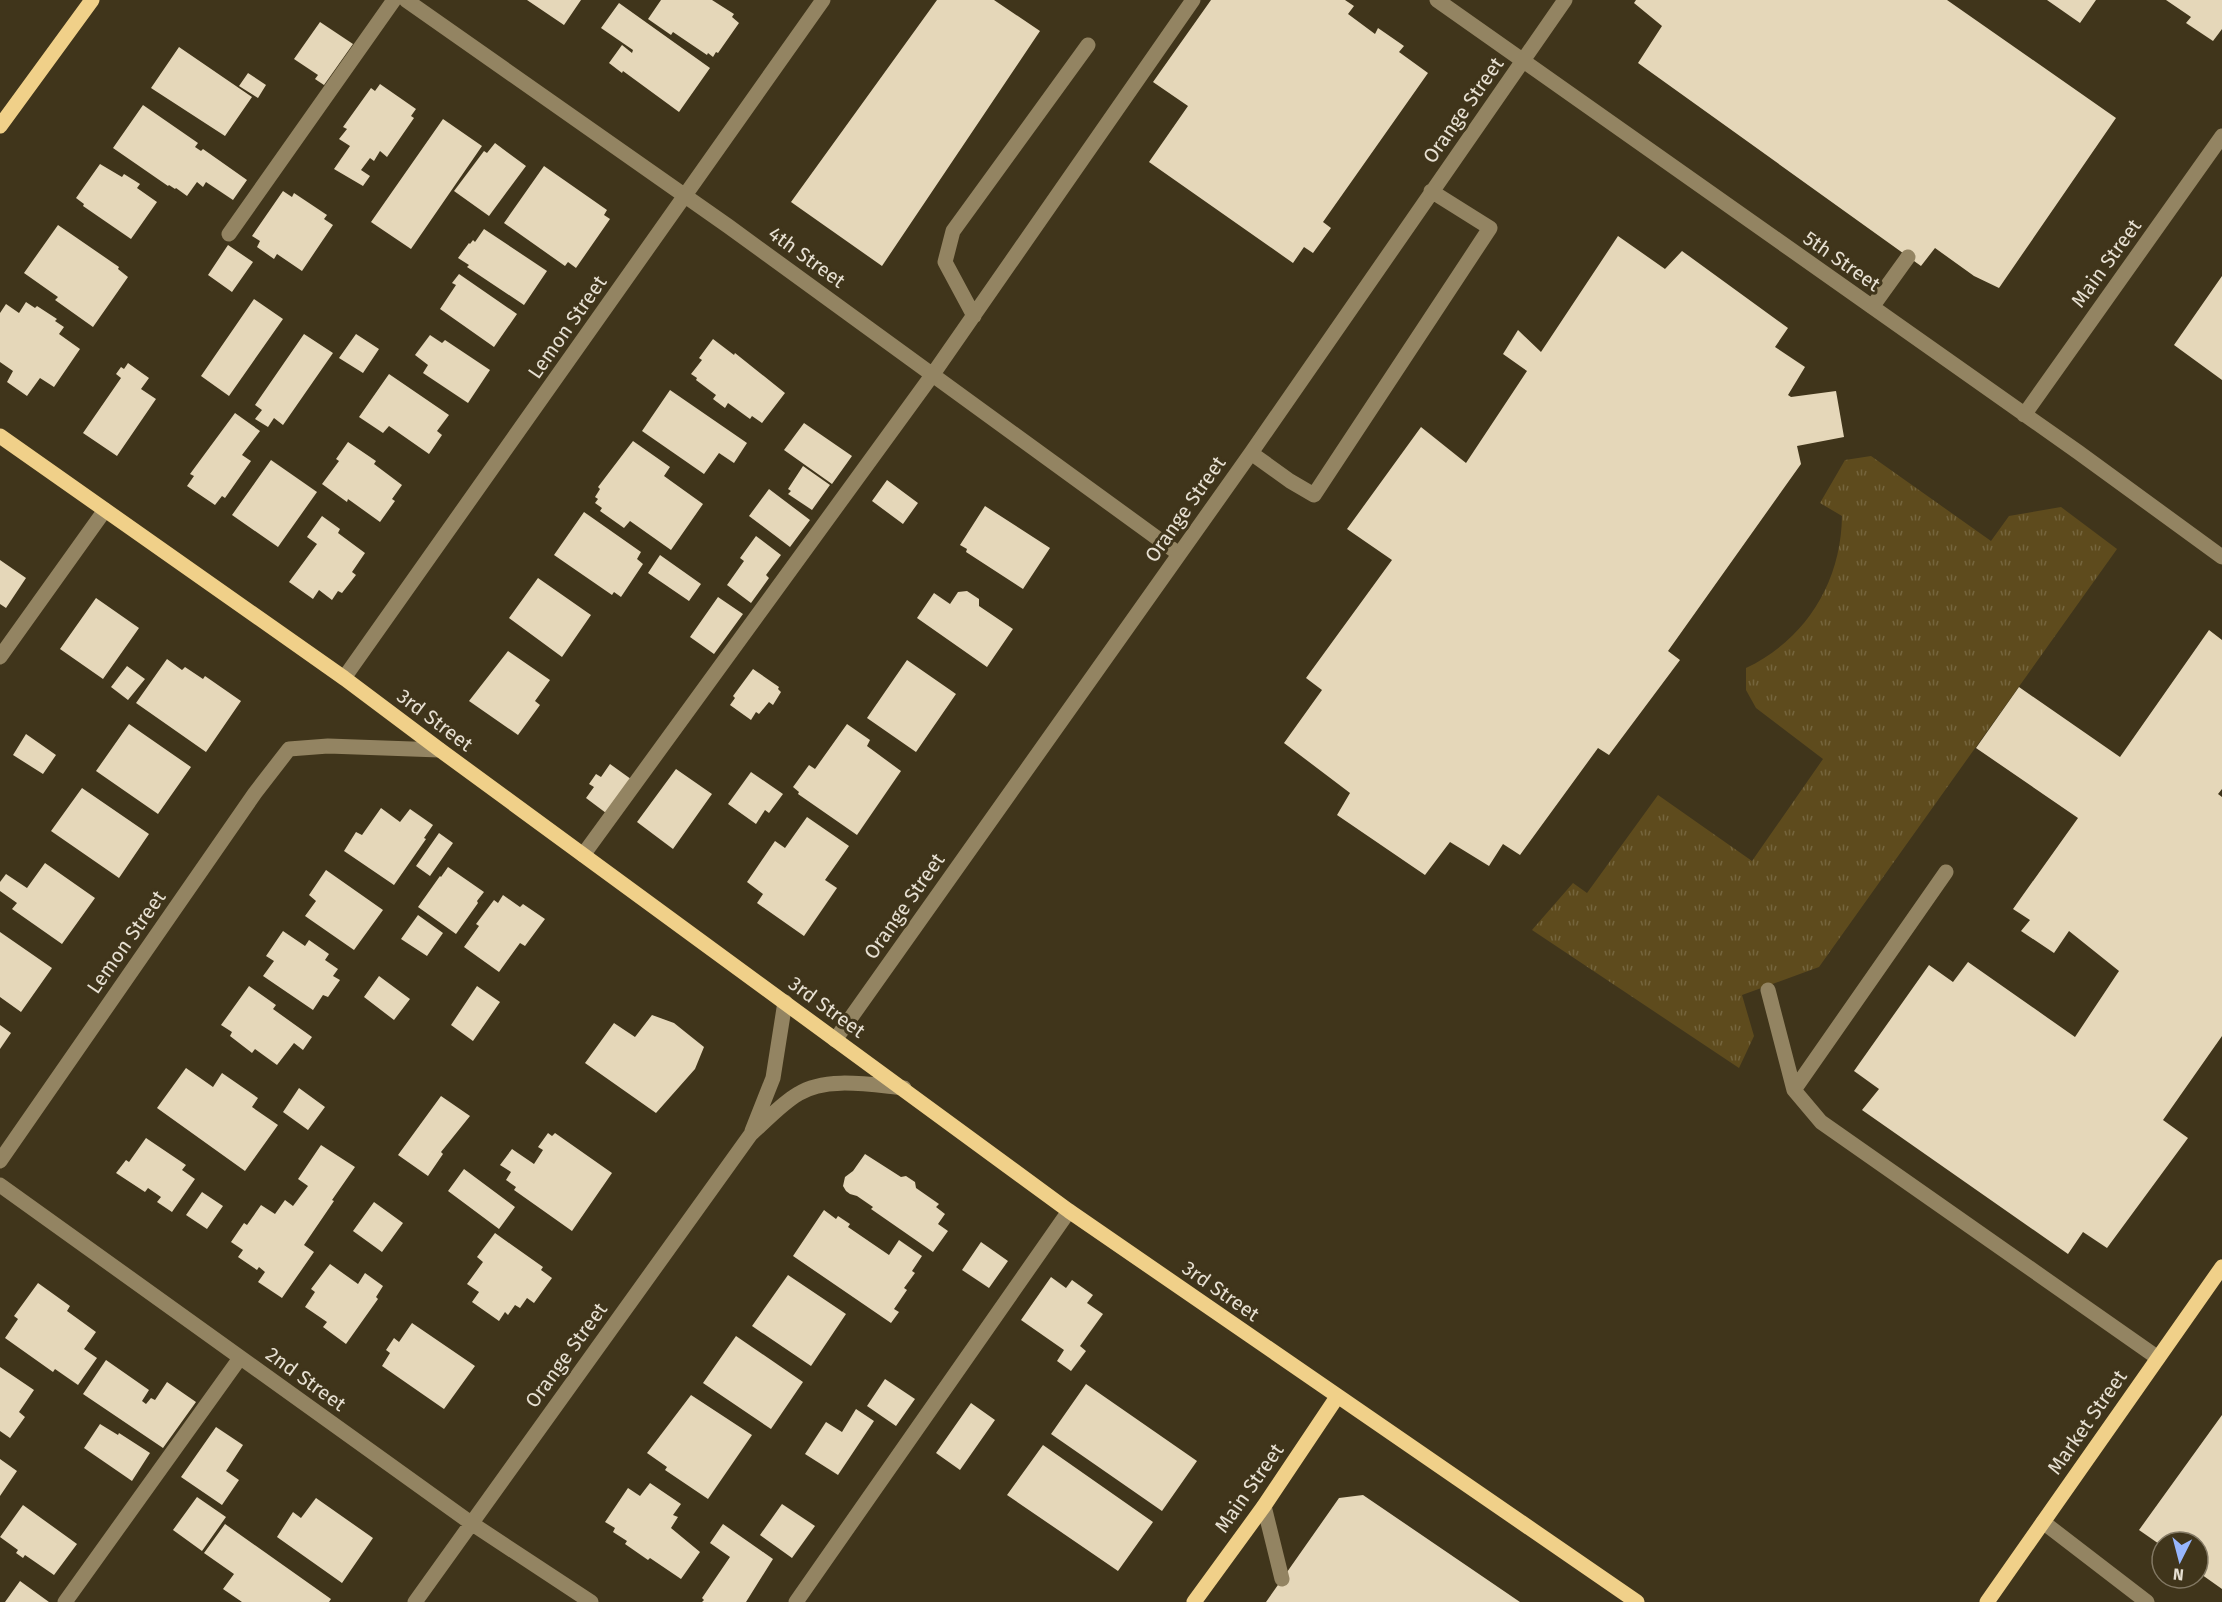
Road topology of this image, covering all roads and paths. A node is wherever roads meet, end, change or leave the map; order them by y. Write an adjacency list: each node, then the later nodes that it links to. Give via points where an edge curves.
1 (92, 0): 10 (main road)
2 (394, 0): 14 (street)
3 (406, 0): 13 (street, 4th Street)
4 (823, 0): 13 (street, Lemon Street)
5 (1193, 0): 17 (street)
6 (1437, 0): 9 (street, 5th Street)
7 (1565, 0): 9 (street, Orange Street)
8 (1088, 45): 17 (street, via 953,231 945,262)
9 (1523, 61): 12 (street, Orange Street); 16 (street, 5th Street)
10 (0, 126)
11 (2222, 136): 19 (street, Main Street)
12 (1431, 191): 21 (street, Orange Street); 21 (street, via 1490,228 1314,495)
13 (685, 196): 18 (street, 4th Street); 26 (street, Lemon Street)
14 (229, 234)
15 (1908, 258): 16 (street)
16 (1872, 307): 19 (street, 5th Street)
17 (974, 316): 18 (street)
18 (933, 374): 23 (street, 4th Street); 28 (street)
19 (2024, 415): 24 (street, 5th Street)
20 (0, 436): 22 (main road, 3rd Street)
21 (1251, 453): 23 (street, Orange Street)
22 (105, 510): 25 (street); 26 (main road, 3rd Street)
23 (1179, 554): 32 (street, Orange Street)
24 (2222, 557)
25 (0, 657)
26 (344, 678): 27 (main road, 3rd Street)
27 (440, 750): 28 (main road, 3rd Street); 36 (street, Lemon Street, via 328,746 289,749)
28 (583, 855): 31 (main road, 3rd Street)
29 (1946, 872): 34 (street)
30 (1768, 990): 34 (street)
31 (785, 1002): 32 (main road, 3rd Street); 35 (street, Orange Street, via 773,1078)
32 (835, 1040): 33 (main road, 3rd Street)
33 (904, 1088): 35 (street, Orange Street, via 834,1082 799,1093); 38 (main road, 3rd Street)
34 (1794, 1090): 41 (street, via 1821,1122)
35 (751, 1134): 45 (street, Orange Street)
36 (0, 1161)
37 (0, 1185): 40 (street, 2nd Street)
38 (1069, 1211): 42 (main road, 3rd Street); 50 (street)
39 (2220, 1275): 41 (main road, Market Street)
40 (240, 1358): 45 (street, 2nd Street); 47 (street)
41 (2158, 1358): 44 (main road, Market Street)
42 (1337, 1397): 43 (main road, Main Street); 52 (main road, 3rd Street)
43 (1264, 1506): 46 (street); 51 (main road, Main Street)
44 (2043, 1522): 53 (main road, Market Street); 54 (street)
45 (471, 1523): 48 (street, Orange Street); 49 (street, 2nd Street)
46 (1282, 1579)
47 (65, 1602)
48 (415, 1602)
49 (591, 1602)
50 (796, 1602)
51 (1194, 1602)
52 (1637, 1602)
53 (1986, 1602)
54 (2147, 1602)

